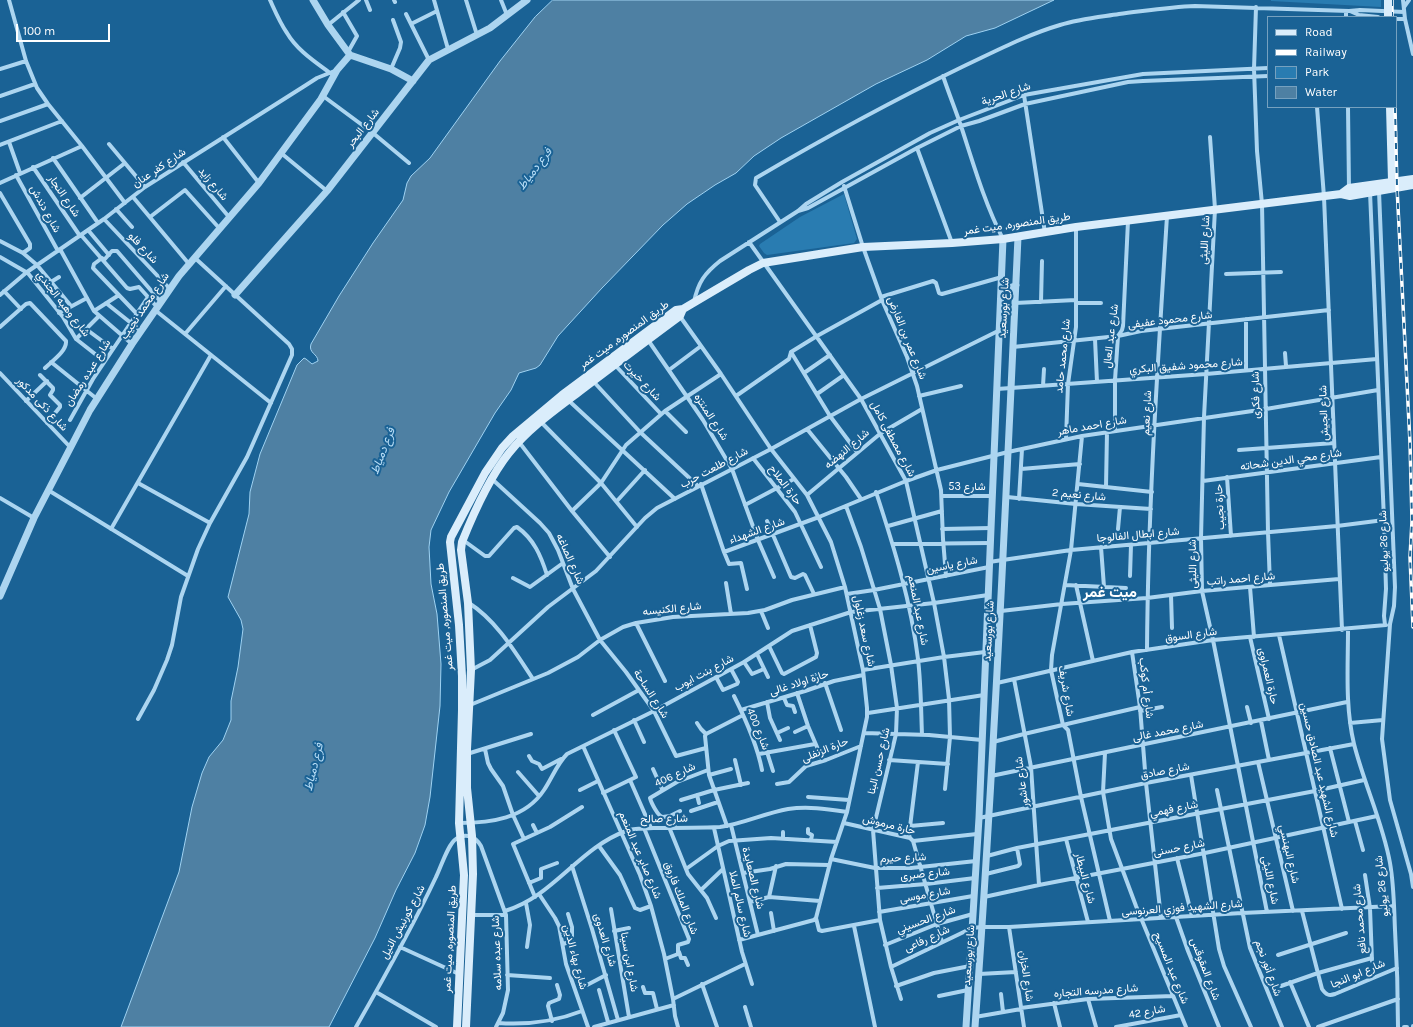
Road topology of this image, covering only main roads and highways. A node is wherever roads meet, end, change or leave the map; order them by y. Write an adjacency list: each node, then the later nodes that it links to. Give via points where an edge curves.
1 (1388, 0): 2 (main road, bridge)
2 (1388, 16)
3 (1390, 108): 5 (main road)
4 (1413, 179): 5 (main road, طريق المنصوره, ميت غمر)
5 (1392, 181): 7 (main road, طريق المنصوره, ميت غمر)
6 (1413, 185): 7 (main road, طريق المنصوره, ميت غمر, via 1370,192)
7 (1349, 192): 8 (main road, طريق المنصوره, ميت غمر, via 1076,227 1003,239 863,247 763,263)
8 (680, 312): 9 (main road, طريق المنصوره, ميت غمر); 9 (main road, طريق المنصوره, ميت غمر, via 648,339)
9 (612, 362): 10 (main road, طريق المنصوره, ميت غمر); 10 (main road, طريق المنصوره, ميت غمر, via 593,381)
10 (565, 397): 11 (main road, طريق المنصوره, ميت غمر, via 520,429 502,448 485,473 451,537 462,676 459,823 464,875); 12 (main road, طريق المنصوره, ميت غمر, via 518,442 504,460 492,479 463,540 461,550 468,603 471,670 467,788 473,874)
11 (457, 1027)
12 (466, 1027)

